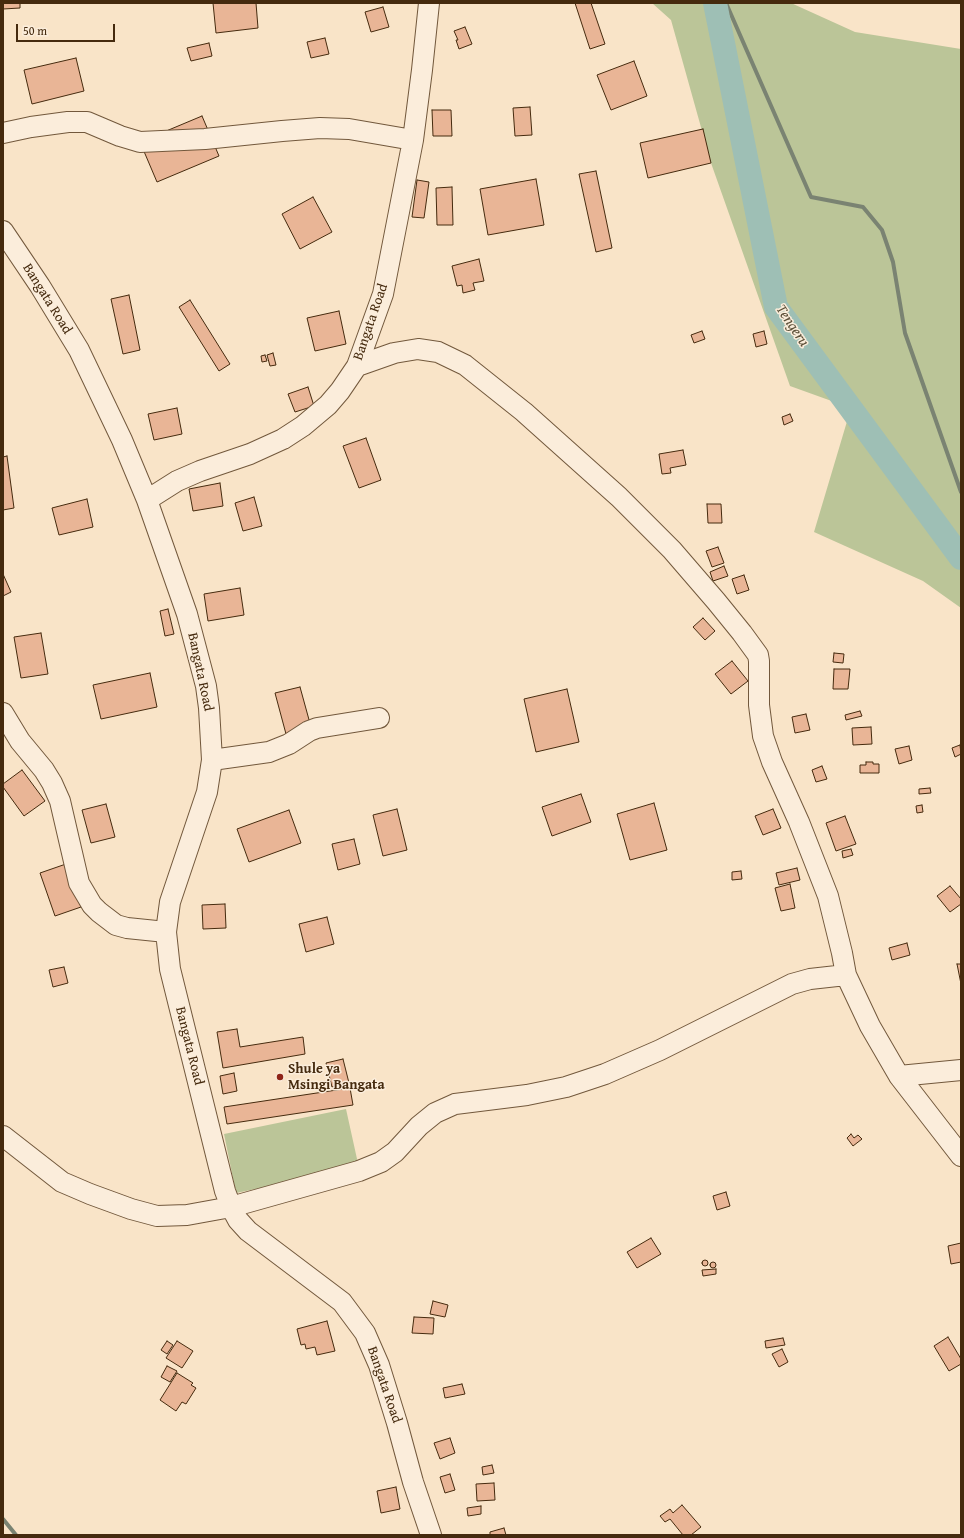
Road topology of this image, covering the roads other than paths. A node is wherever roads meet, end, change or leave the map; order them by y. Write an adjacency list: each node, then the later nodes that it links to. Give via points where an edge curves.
1 (429, 3): 3 (street, Bangata Road)
2 (3, 133): 3 (street, via 68,122 87,122 140,142 205,139 320,128 349,129)
3 (413, 140): 5 (street, Bangata Road, via 383,294)
4 (3, 231): 6 (street, Bangata Road, via 79,350 122,440)
5 (356, 366): 6 (street, Bangata Road, via 328,404 303,426 283,439 177,481); 11 (street, via 394,353 418,349 438,352 465,365 524,412 619,497 672,550 721,606 758,655 759,705 763,736 828,896)
6 (146, 500): 9 (street, Bangata Road, via 188,614 209,708)
7 (3, 713): 10 (street, via 20,741 52,782 60,800 80,882 92,905 116,925)
8 (379, 718): 9 (street, via 317,728 269,752)
9 (212, 760): 10 (street, Bangata Road, via 206,792 170,902)
10 (166, 932): 16 (street, Bangata Road, via 170,968 220,1176)
11 (846, 975): 13 (street, via 870,1026); 16 (street, via 792,984 660,1050 605,1074 566,1087 527,1095 455,1104 435,1113 395,1152 381,1162 359,1171)
12 (961, 1070): 13 (street)
13 (899, 1076): 15 (street)
14 (3, 1136): 16 (street, via 62,1182 131,1209 157,1216 187,1215)
15 (961, 1156)
16 (231, 1208): 17 (street, Bangata Road, via 238,1220 258,1240 342,1302 365,1333 379,1365 398,1423 413,1482)
17 (431, 1535)

